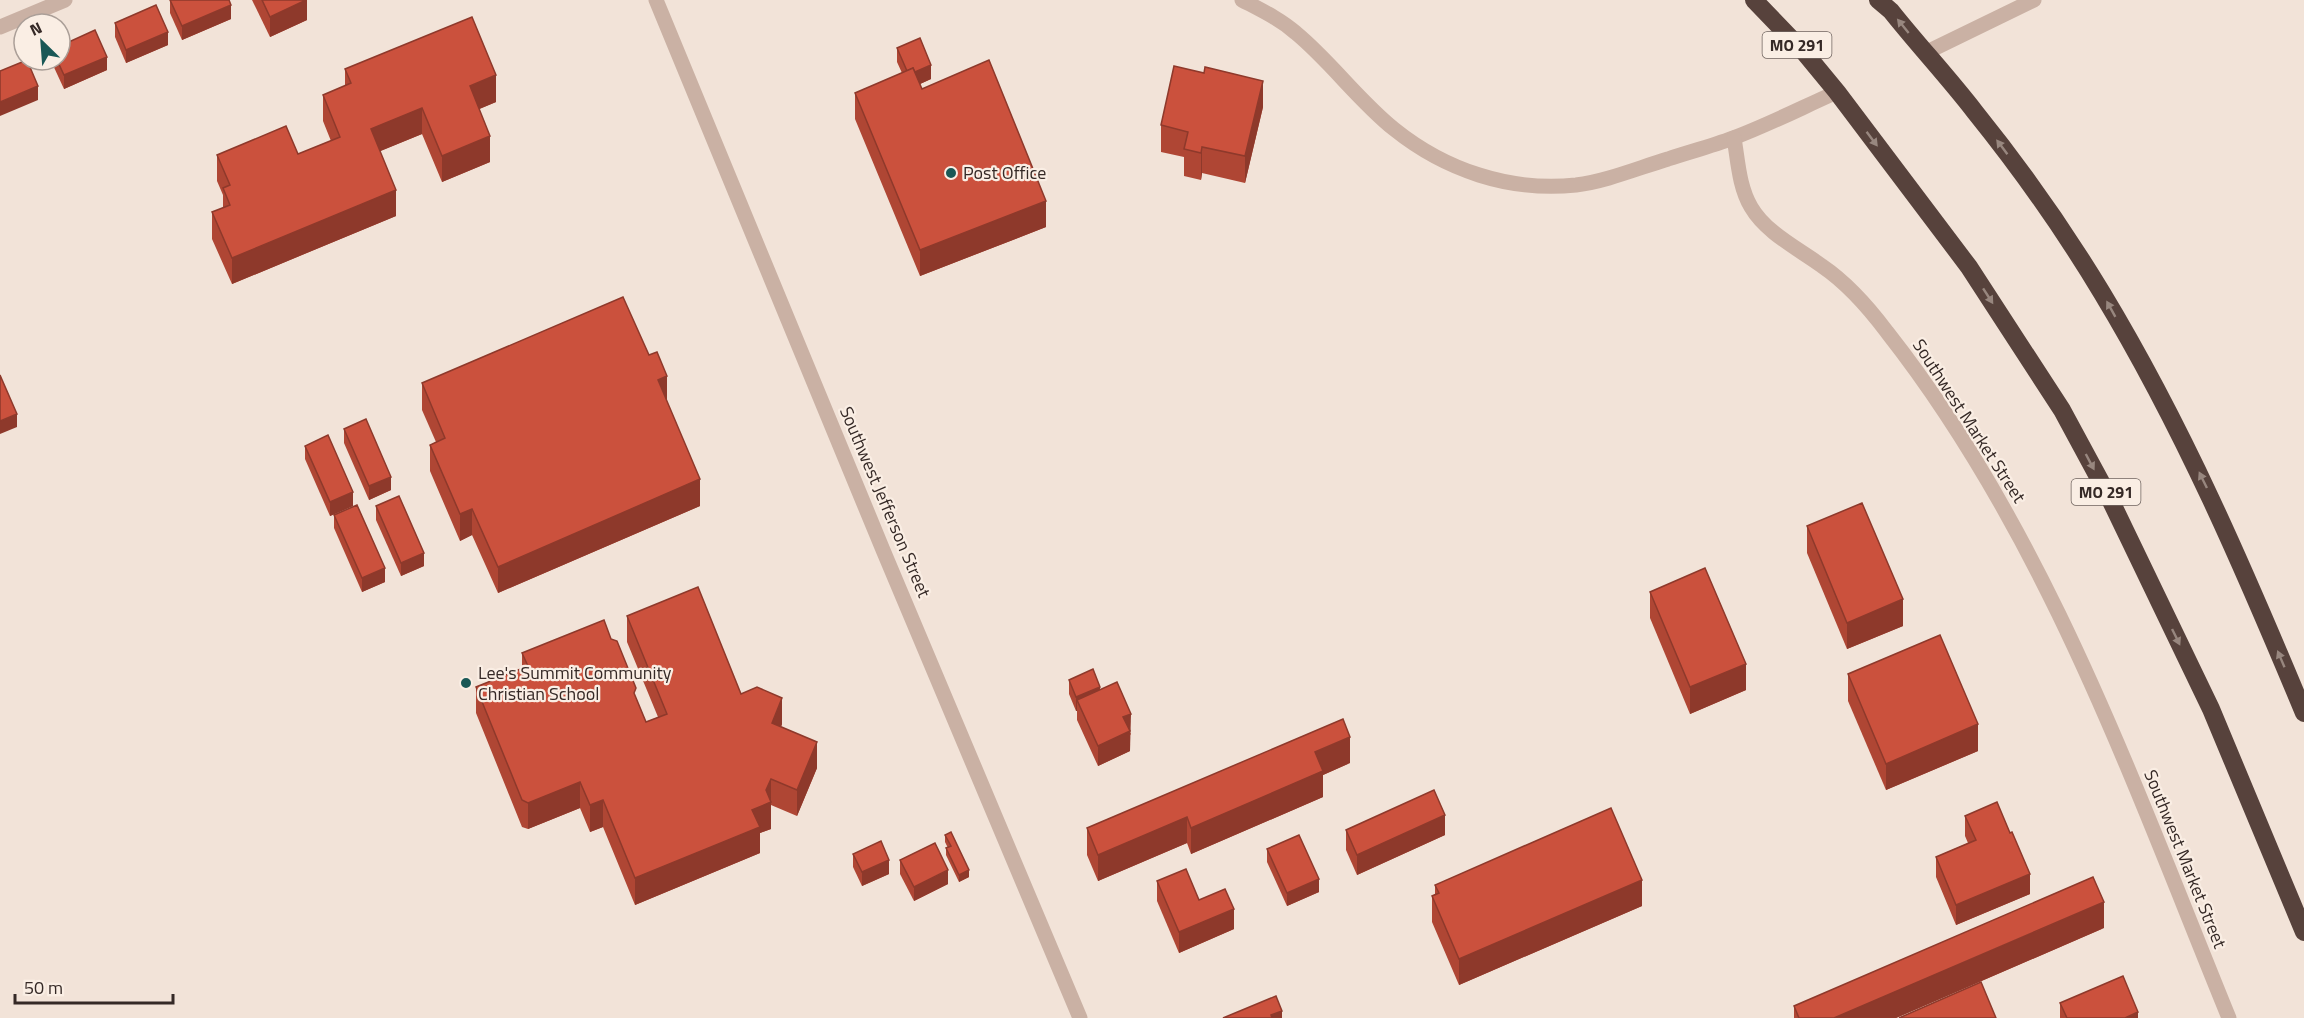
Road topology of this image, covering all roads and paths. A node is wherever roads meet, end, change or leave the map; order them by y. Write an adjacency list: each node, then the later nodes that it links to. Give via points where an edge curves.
1 (65, 0): 7 (street)
2 (656, 0): 13 (street, Southwest Jefferson Street)
3 (1242, 0): 10 (street, via 1297,33 1417,147 1481,176 1543,187 1577,184 1612,177)
4 (1754, 0): 9 (highway, MO 291)
5 (1878, 0): 8 (highway, one-way to 5)
6 (2034, 0): 8 (street)
7 (0, 27)
8 (1925, 53): 11 (highway, one-way to 8, via 2205,483 2102,292 2032,187)
9 (1837, 92): 10 (street); 12 (highway, MO 291, one-way to 12, via 1969,267 2062,410 2109,497 2211,709)
10 (1734, 138): 14 (street, Southwest Market Street, via 1743,192 1752,210 1768,227 1825,267 1880,323 1938,401 2007,515 2083,669)
11 (2304, 713)
12 (2304, 932)
13 (1080, 1018)
14 (2229, 1018)

